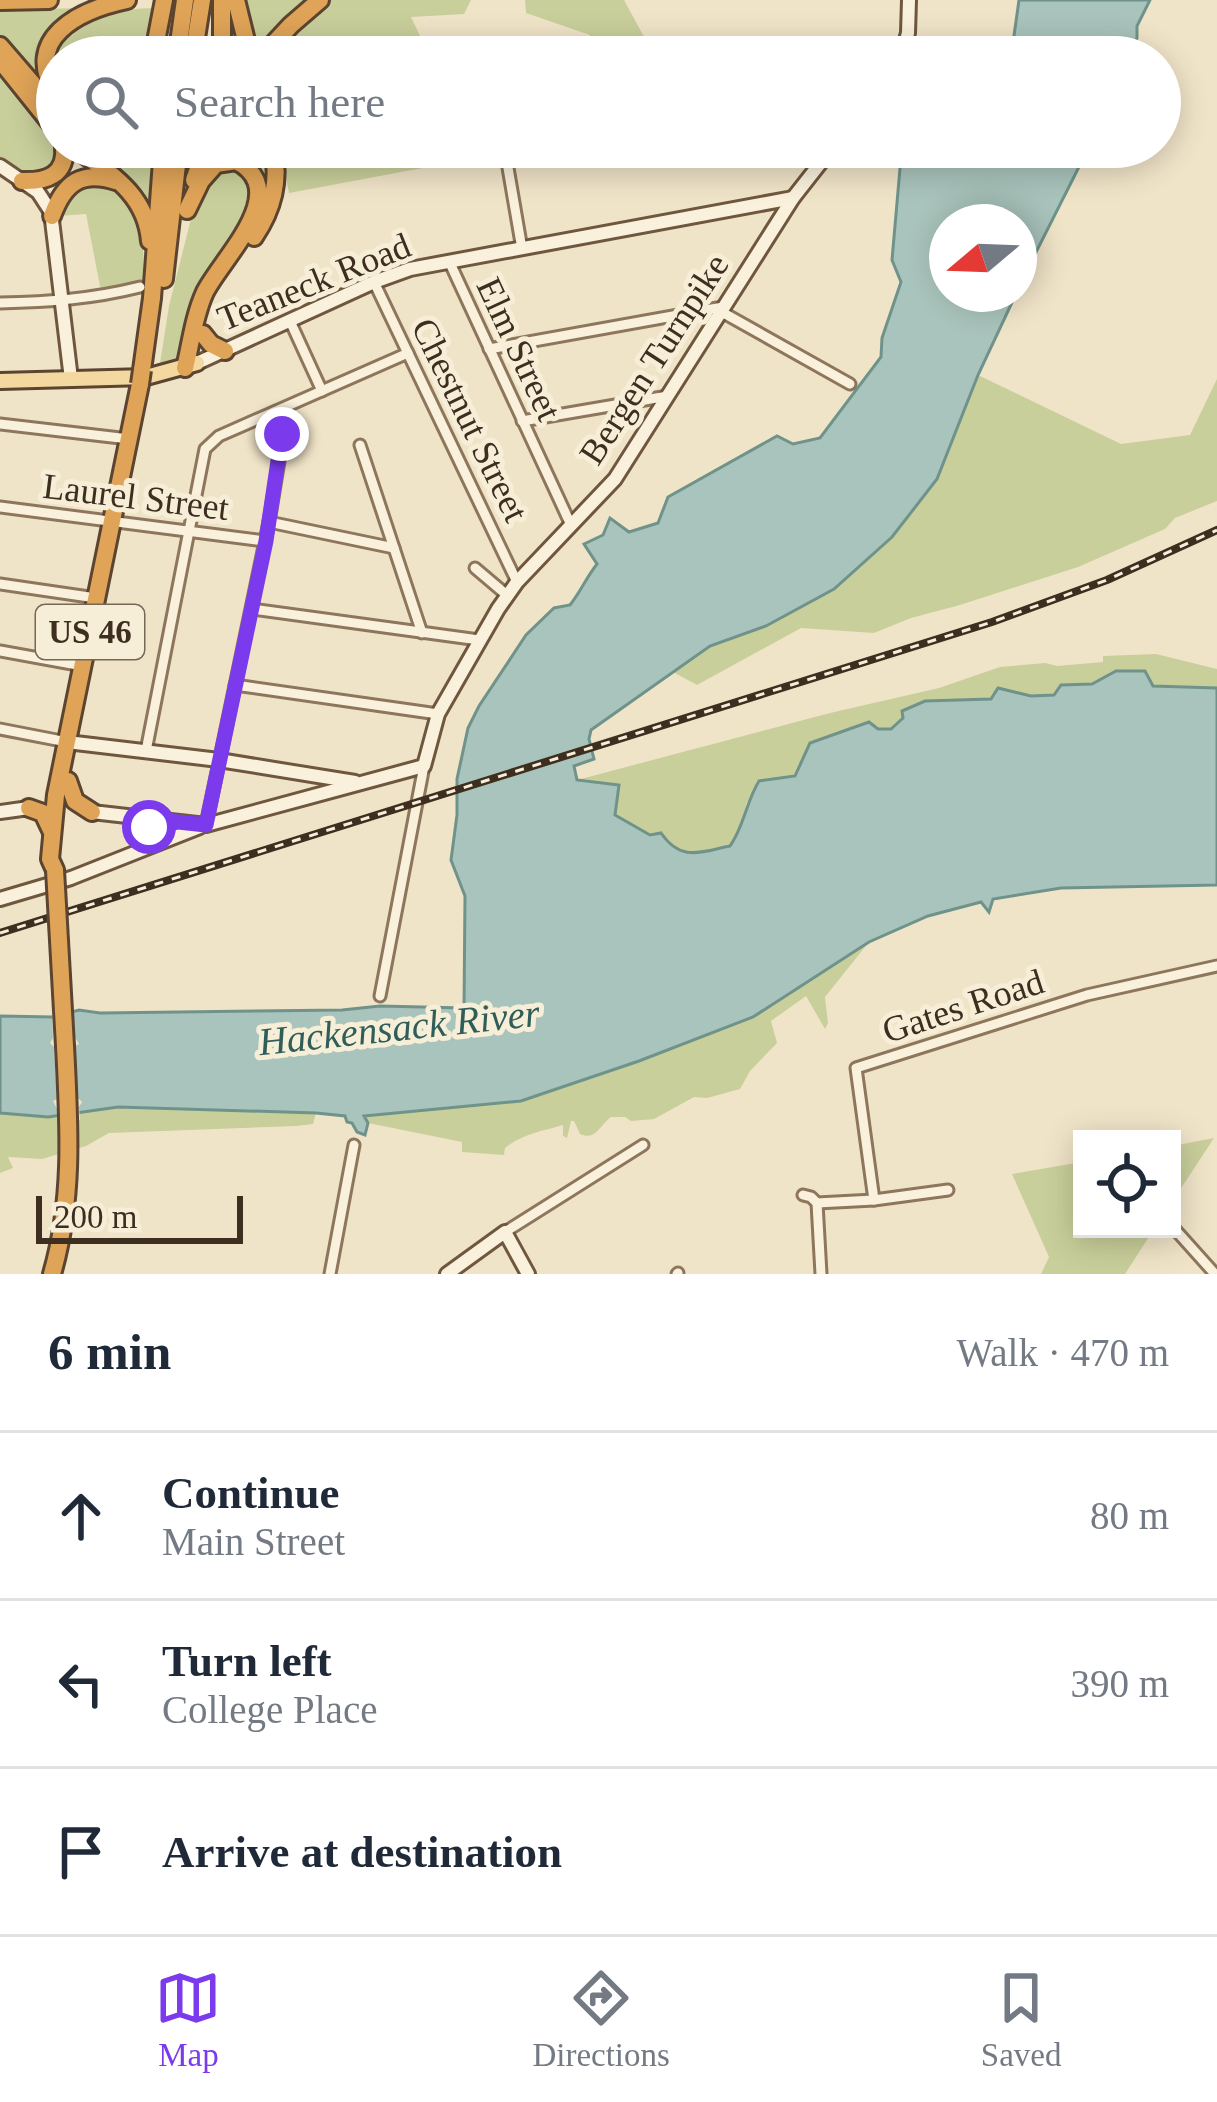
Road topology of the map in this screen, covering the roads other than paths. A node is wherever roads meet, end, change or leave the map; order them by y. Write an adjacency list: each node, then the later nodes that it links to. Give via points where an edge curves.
1 (49, 0): 10 (highway)
2 (127, 0): 11 (highway, via 87,11)
3 (164, 0): 12 (highway)
4 (185, 0): 13 (highway)
5 (202, 0): 14 (highway)
6 (222, 0): 15 (highway)
7 (236, 0): 16 (highway)
8 (320, 0): 17 (highway)
9 (909, 0): 18 (street)
10 (0, 1)
11 (55, 36)
12 (157, 36)
13 (179, 36)
14 (196, 36)
15 (222, 36)
16 (251, 36)
17 (280, 36)
18 (907, 36)
19 (0, 46): 21 (highway)
20 (0, 60): 22 (highway)
21 (36, 88)
22 (36, 105)
23 (0, 166): 34 (street)
24 (60, 168): 34 (highway)
25 (102, 168): 35 (highway)
26 (158, 168): 42 (highway, US 46)
27 (175, 168): 42 (highway, US 46)
28 (200, 168): 37 (highway)
29 (212, 168): 37 (highway)
30 (245, 168): 51 (highway, via 258,194 254,215 203,296)
31 (275, 168): 47 (highway, via 269,209 216,294)
32 (508, 168): 39 (street)
33 (817, 168): 36 (street, Bergen Turnpike)
34 (22, 181): 38 (street)
35 (122, 183): 38 (highway, via 76,181); 42 (highway, via 148,224)
36 (794, 198): 39 (street, Teaneck Road); 45 (street, Bergen Turnpike)
37 (187, 211): 42 (highway)
38 (52, 216): 43 (street)
39 (522, 249): 40 (street, Teaneck Road)
40 (449, 262): 41 (street, Teaneck Road); 48 (street, Elm Street)
41 (374, 282): 46 (street, Teaneck Road); 50 (street, Chestnut Street)
42 (152, 284): 43 (street); 60 (highway, US 46)
43 (62, 302): 44 (street); 52 (street)
44 (0, 303)
45 (722, 309): 48 (street); 54 (street); 56 (street, Bergen Turnpike)
46 (290, 321): 49 (street, Teaneck Road); 55 (street)
47 (203, 334): 49 (highway); 51 (highway)
48 (489, 349): 58 (street, Elm Street)
49 (225, 351): 51 (street, Teaneck Road)
50 (408, 353): 55 (street); 70 (street, Chestnut Street)
51 (191, 365): 52 (main road, Teaneck Road, via 146,377)
52 (71, 379): 53 (main road, Teaneck Road)
53 (0, 381)
54 (850, 384)
55 (322, 391): 57 (street)
56 (668, 396): 58 (street); 65 (street, Bergen Turnpike, via 615,479)
57 (274, 412): 63 (street, via 282,443); 66 (street, via 205,449)
58 (522, 422): 65 (street, Elm Street)
59 (0, 424): 60 (street)
60 (134, 435): 64 (highway, US 46)
61 (360, 445): 68 (street)
62 (0, 507): 64 (street, Laurel Street)
63 (269, 521): 67 (street); 68 (street, Laurel Street)
64 (116, 522): 66 (street, Laurel Street); 73 (highway, US 46); 82 (highway, US 46)
65 (571, 525): 70 (street, Bergen Turnpike)
66 (188, 531): 67 (street, Laurel Street); 83 (street)
67 (266, 541): 74 (street)
68 (394, 548): 75 (street)
69 (476, 568): 72 (street)
70 (518, 582): 72 (street, Bergen Turnpike)
71 (0, 584): 73 (street)
72 (508, 596): 76 (street, Bergen Turnpike)
73 (96, 598): 78 (highway, US 46)
74 (252, 609): 75 (street); 79 (street)
75 (422, 633): 76 (street)
76 (479, 640): 80 (street, Bergen Turnpike)
77 (0, 651): 78 (street)
78 (82, 666): 82 (highway, US 46)
79 (235, 685): 80 (street); 84 (street)
80 (438, 714): 85 (street, Bergen Turnpike)
81 (0, 729): 82 (street)
82 (71, 742): 83 (street); 88 (highway, US 46)
83 (146, 751): 84 (street)
84 (219, 760): 86 (street); 94 (street)
85 (424, 766): 87 (street); 99 (street, Bergen Turnpike)
86 (318, 776): 87 (street); 89 (street)
87 (362, 783): 89 (street)
88 (63, 784): 90 (highway); 92 (highway); 95 (highway, US 46)
89 (326, 794): 94 (street)
90 (28, 808): 91 (street); 95 (highway, via 45,814)
91 (0, 812)
92 (92, 812): 93 (street); 95 (highway)
93 (141, 818): 94 (street); 96 (street, via 152,834)
94 (206, 825): 96 (street)
95 (56, 832): 109 (highway, US 46, bridge, via 70,1169)
96 (147, 848): 97 (street)
97 (0, 899)
98 (1217, 966): 104 (street, Gates Road, via 1087,995 856,1068)
99 (380, 996)
100 (354, 1145): 108 (street)
101 (643, 1145): 106 (street)
102 (948, 1190): 104 (street)
103 (803, 1196): 105 (street)
104 (874, 1200): 105 (street)
105 (817, 1203): 112 (street)
106 (505, 1232): 110 (street); 111 (street)
107 (1181, 1236): 113 (street)
108 (330, 1272)
109 (52, 1274)
110 (447, 1274)
111 (528, 1274)
112 (821, 1274)
113 (1215, 1274)

